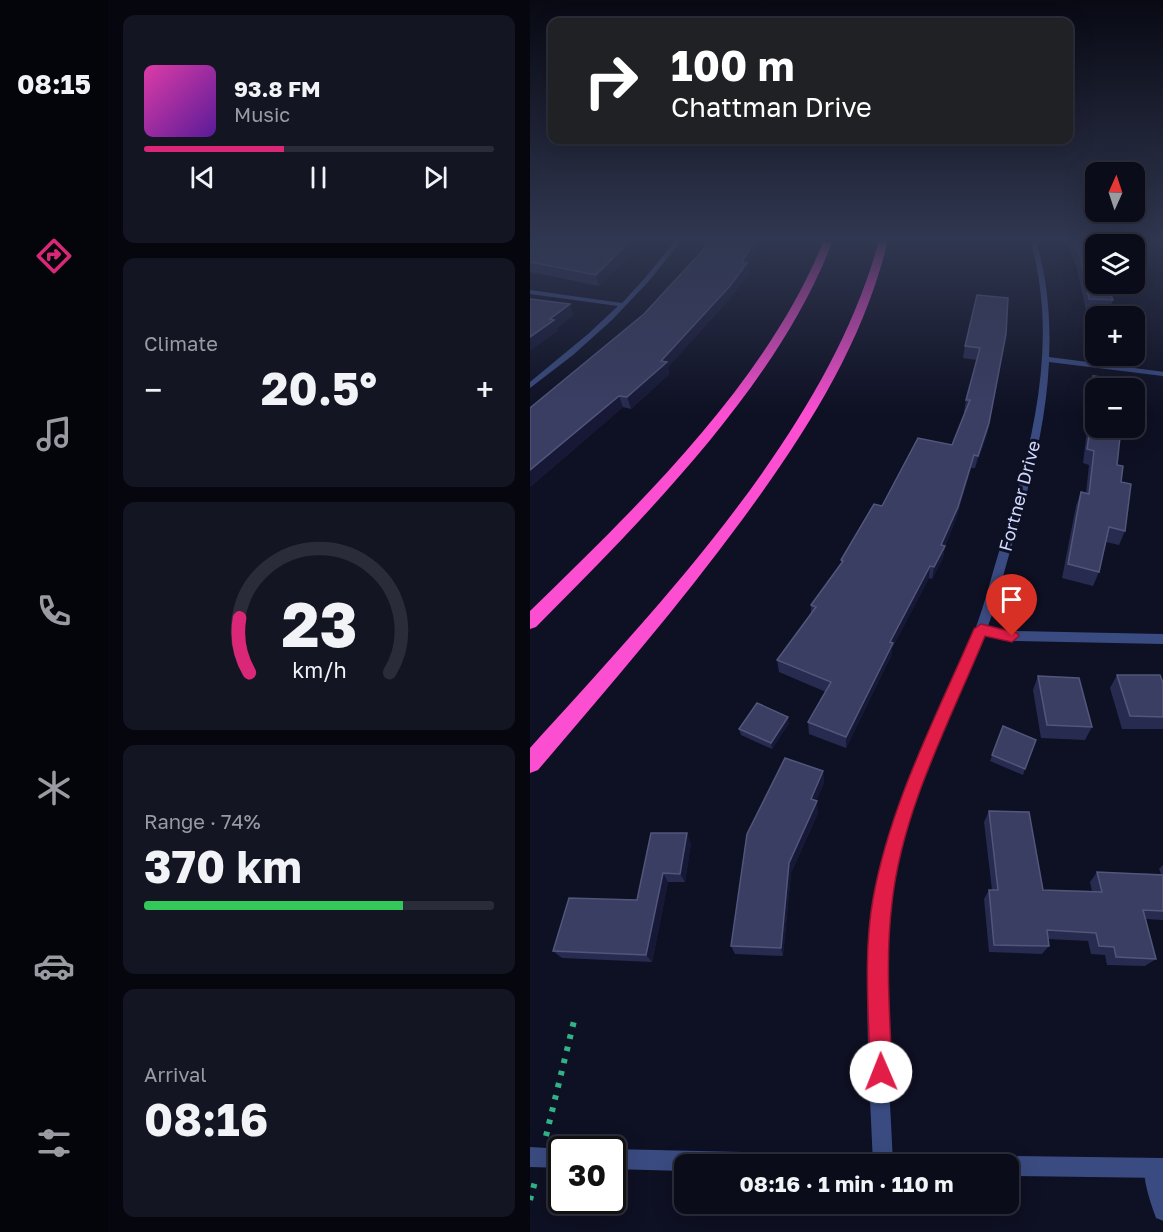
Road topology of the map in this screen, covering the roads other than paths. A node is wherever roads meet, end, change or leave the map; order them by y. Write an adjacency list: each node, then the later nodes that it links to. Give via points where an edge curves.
1 (569, 297): 6 (street)
2 (630, 297): 6 (street)
3 (803, 297): 10 (highway, via 743,388 642,508)
4 (868, 297): 13 (highway, via 850,338 789,443 757,489 665,607)
5 (1044, 297): 7 (street, Fortner Drive)
6 (623, 305): 9 (street)
7 (1046, 359): 8 (street); 11 (street, Fortner Drive, via 1038,430 1022,499)
8 (1163, 374)
9 (530, 386)
10 (530, 622)
11 (981, 629): 12 (street, via 1012,636); 14 (street, Fortner Drive, via 907,805 882,901 878,952)
12 (1163, 639)
13 (530, 763)
14 (883, 1154)
15 (530, 1157): 16 (street)
16 (548, 1158)
17 (626, 1159): 18 (street)
18 (674, 1160)
19 (1019, 1166): 20 (street)
20 (1158, 1168): 21 (street)
21 (1163, 1210)

